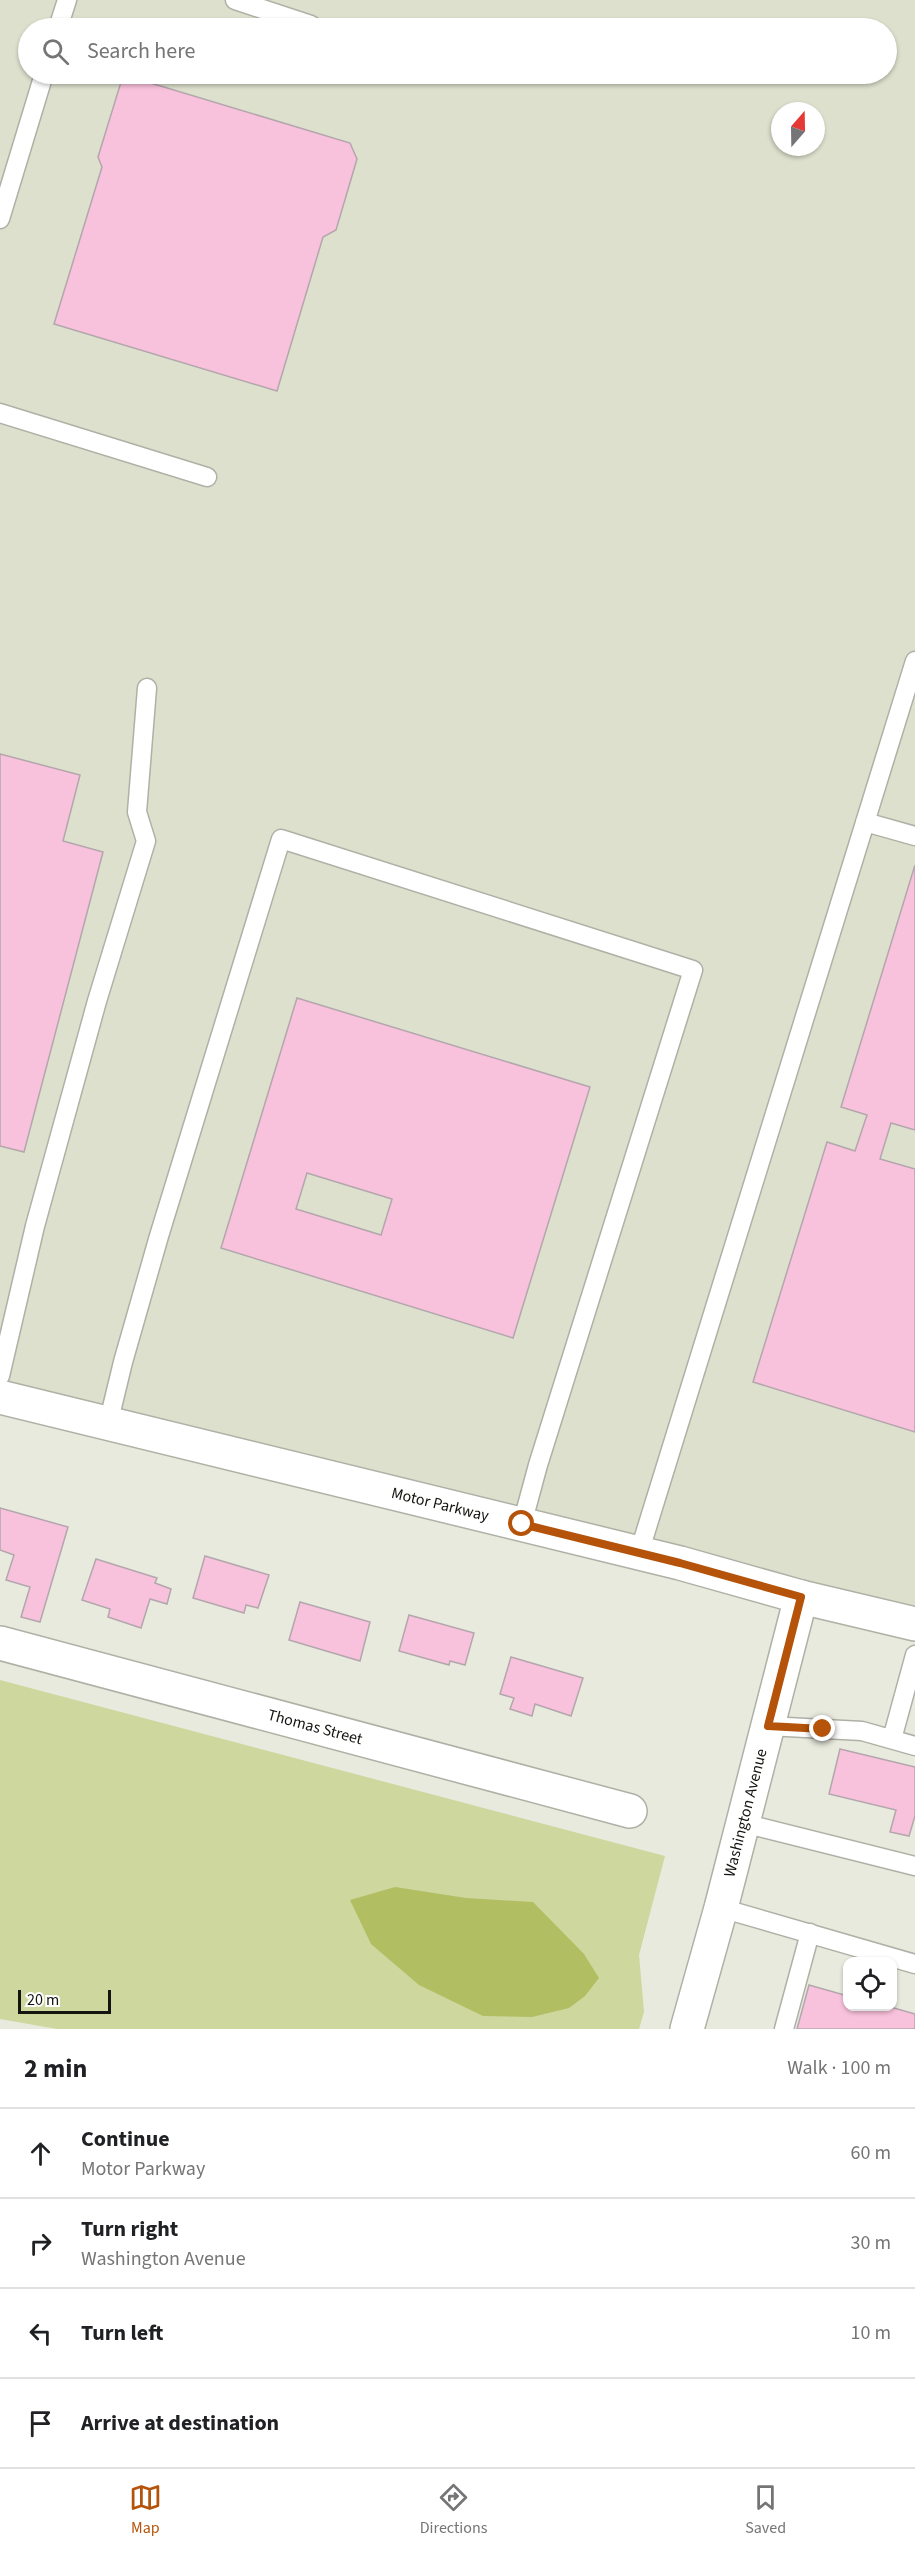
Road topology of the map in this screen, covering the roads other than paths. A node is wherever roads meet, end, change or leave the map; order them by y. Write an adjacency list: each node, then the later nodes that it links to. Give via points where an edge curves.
1 (67, 0): 3 (lane)
2 (235, 0): 4 (lane)
3 (61, 18)
4 (288, 18)
5 (41, 84): 6 (lane)
6 (0, 219)
7 (0, 413): 8 (lane)
8 (207, 477)
9 (915, 661): 11 (lane)
10 (147, 688): 13 (lane, via 136,812 146,841 35,1226)
11 (865, 822): 12 (lane); 17 (lane)
12 (915, 836)
13 (0, 1376)
14 (0, 1397): 15 (street, Motor Parkway)
15 (108, 1424): 16 (street, Motor Parkway); 16 (lane, via 159,1236 281,839 693,970)
16 (522, 1524): 17 (street, Motor Parkway)
17 (639, 1553): 18 (street, Motor Parkway)
18 (801, 1597): 19 (street, Motor Parkway); 22 (street, Washington Avenue)
19 (915, 1624)
20 (0, 1643): 25 (street, Thomas Street)
21 (915, 1655): 23 (lane)
22 (768, 1726): 23 (lane, via 862,1731); 26 (street, Washington Avenue)
23 (892, 1739): 24 (lane)
24 (915, 1746)
25 (630, 1811)
26 (743, 1823): 27 (lane); 28 (street, Washington Avenue)
27 (915, 1866)
28 (721, 1908): 29 (lane); 31 (street, Washington Avenue)
29 (810, 1933): 30 (lane); 32 (lane)
30 (915, 1964)
31 (687, 2029)
32 (784, 2029)

